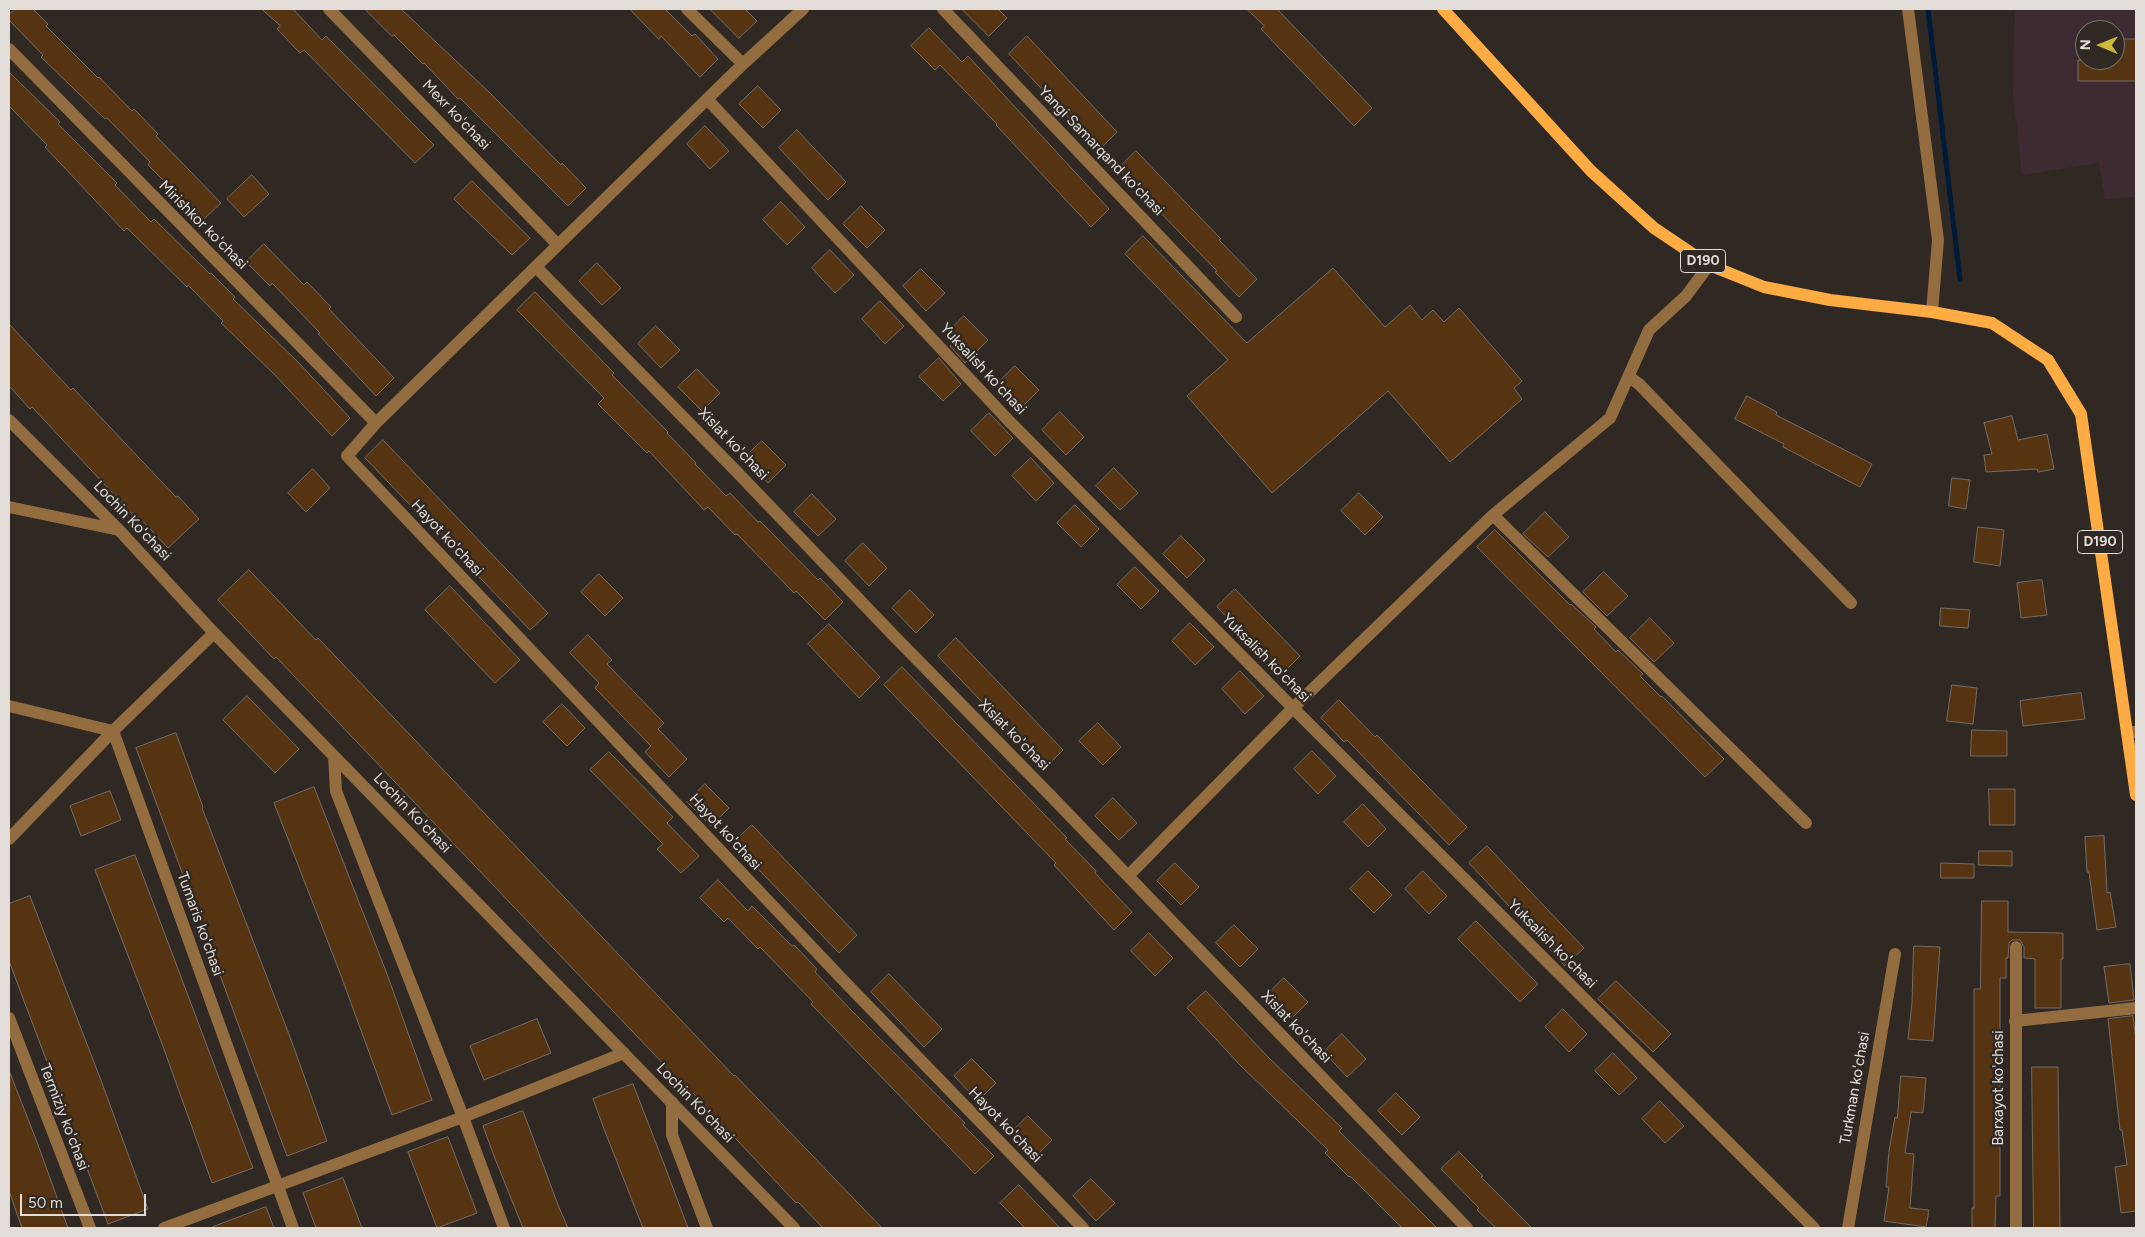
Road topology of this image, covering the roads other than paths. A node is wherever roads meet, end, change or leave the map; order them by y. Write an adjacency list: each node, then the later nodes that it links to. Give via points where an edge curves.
1 (329, 9): 10 (street, Mexr ko'chasi)
2 (688, 9): 8 (street)
3 (803, 9): 8 (street)
4 (943, 9): 14 (street, Yangi Samarqand ko'chasi)
5 (1443, 9): 11 (main road, D190, via 1591,171 1654,228)
6 (1908, 9): 13 (street, via 1938,240)
7 (9, 49): 17 (street, Mirishkor ko'chasi)
8 (743, 64): 9 (street)
9 (707, 99): 10 (street); 24 (street, Yuksalish ko'chasi, via 1010,421)
10 (558, 245): 12 (street)
11 (1709, 265): 13 (main road, D190, via 1764,287 1830,300); 15 (street, via 1686,296 1649,330)
12 (536, 267): 17 (street); 31 (street, Xislat ko'chasi)
13 (1932, 312): 26 (main road, D190, via 1992,323 2048,360 2081,414)
14 (1236, 317)
15 (1629, 377): 19 (street, via 1610,418); 21 (street)
16 (9, 420): 20 (street, Lochin Ko'chasi)
17 (376, 422): 47 (street, Hayot ko'chasi, via 347,456 843,980)
18 (9, 507): 20 (street)
19 (1493, 515): 24 (street); 29 (street)
20 (119, 530): 22 (street, Lochin Ko'chasi)
21 (1851, 603)
22 (214, 633): 25 (street); 27 (street, Lochin Ko'chasi)
23 (9, 706): 25 (street)
24 (1293, 708): 31 (street); 49 (street, Yuksalish ko'chasi)
25 (113, 731): 30 (street); 40 (street, Tumaris ko'chasi)
26 (2132, 732): 28 (main road)
27 (334, 756): 37 (street, Lochin Ko'chasi); 39 (street, via 336,791)
28 (2136, 795)
29 (1806, 823)
30 (9, 839)
31 (1128, 876): 48 (street, Xislat ko'chasi)
32 (2016, 947): 36 (street, Barxayot ko'chasi)
33 (1895, 954): 50 (street, Turkman ko'chasi)
34 (2136, 1008): 36 (street)
35 (9, 1018): 41 (street, Termiziy ko'chasi)
36 (2015, 1021): 51 (street, Barxayot ko'chasi)
37 (624, 1053): 38 (street, Lochin Ko'chasi); 39 (street)
38 (672, 1102): 45 (street, via 672,1135); 46 (street, Lochin Ko'chasi)
39 (463, 1117): 40 (street); 44 (street)
40 (277, 1187): 42 (street); 43 (street, Tumaris ko'chasi)
41 (90, 1228)
42 (164, 1228)
43 (293, 1228)
44 (504, 1228)
45 (707, 1228)
46 (794, 1228)
47 (1083, 1228)
48 (1468, 1228)
49 (1814, 1228)
50 (1848, 1228)
51 (2016, 1228)

